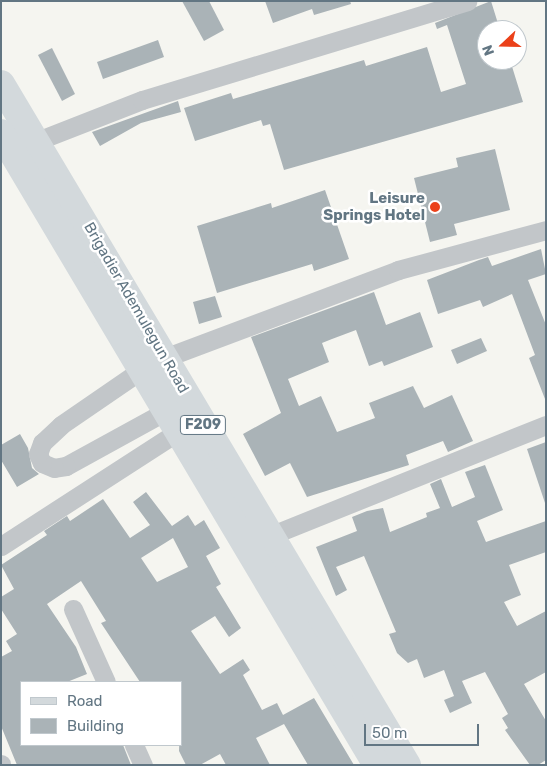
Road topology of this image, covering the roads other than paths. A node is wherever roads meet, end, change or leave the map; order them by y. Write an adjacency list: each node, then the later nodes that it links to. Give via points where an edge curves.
1 (466, 1): 3 (street, via 142,100)
2 (1, 84): 3 (main road, Brigadier Ademulegun Road / F209)
3 (37, 141): 6 (main road, Brigadier Ademulegun Road / F209)
4 (4, 144): 7 (main road, F209)
5 (546, 230): 6 (street, via 398,270)
6 (167, 357): 7 (street); 10 (main road, Brigadier Ademulegun Road / F209, via 206,430)
7 (141, 370): 8 (main road, F209); 8 (street, via 42,443 38,454 42,463 54,468 66,466)
8 (171, 422): 11 (street); 16 (main road, F209)
9 (546, 425): 10 (street)
10 (272, 534): 17 (main road, Brigadier Ademulegun Road / F209)
11 (1, 546)
12 (73, 609): 13 (street)
13 (106, 681)
14 (134, 746): 15 (street)
15 (143, 765)
16 (377, 765)
17 (407, 765)

